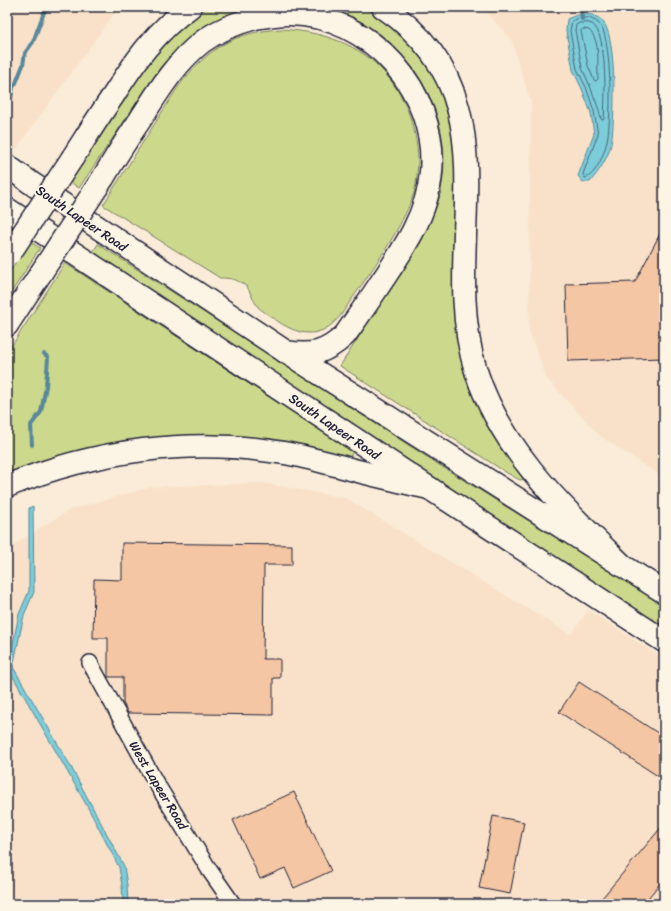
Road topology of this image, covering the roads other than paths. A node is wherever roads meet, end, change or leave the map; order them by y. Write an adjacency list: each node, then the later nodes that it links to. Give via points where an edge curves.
1 (190, 7): 5 (main road, bridge, via 158,34 142,53)
2 (383, 7): 10 (main road, via 422,40 450,83 459,108 466,161 464,308 470,350 481,387 500,425 528,465 572,516)
3 (7, 166): 7 (main road, South Lapeer Road)
4 (7, 209): 9 (main road, South Lapeer Road)
5 (9, 255)
6 (7, 325): 7 (main road, bridge, via 170,75 185,57 203,42 243,21 290,14 312,17 349,29 365,38 395,64 417,95 424,111 430,131 432,173 424,207 415,226 401,252 345,335 326,350 307,354)
7 (286, 352): 10 (main road, South Lapeer Road)
8 (7, 486): 9 (main road, via 60,467 123,452 224,446 285,453)
9 (429, 488): 12 (main road, South Lapeer Road)
10 (621, 564): 11 (main road, South Lapeer Road)
11 (664, 592)
12 (664, 641)
13 (90, 663): 14 (street, West Lapeer Road, via 156,783)
14 (233, 904)

